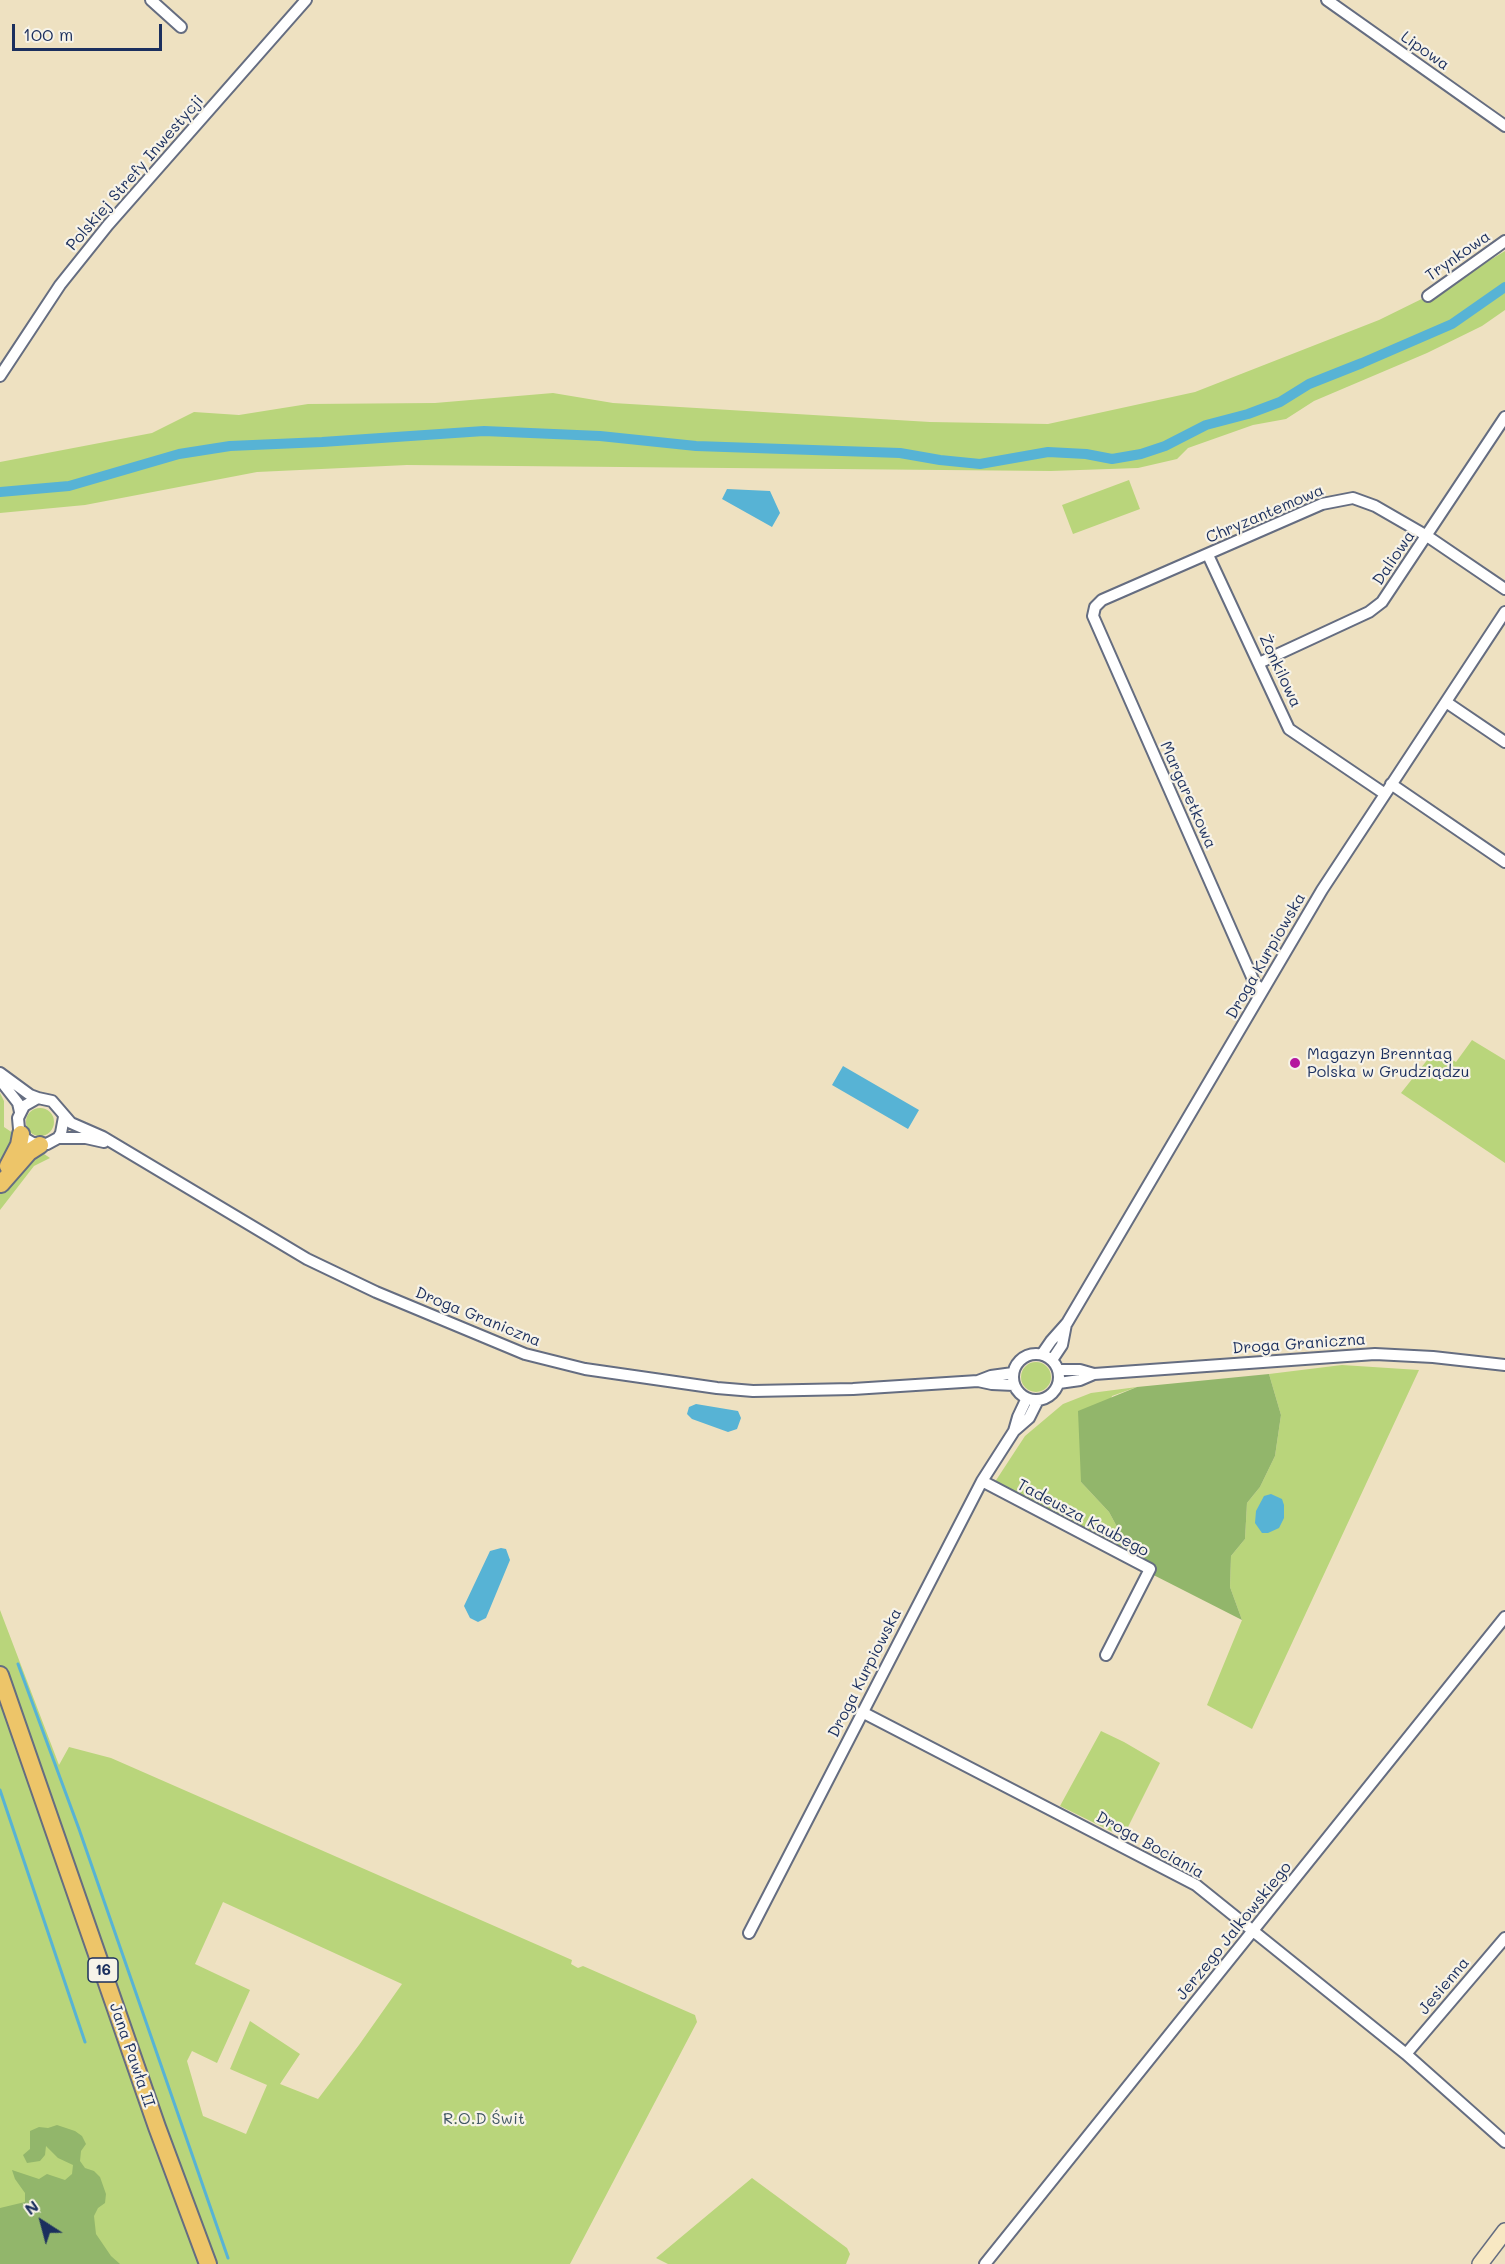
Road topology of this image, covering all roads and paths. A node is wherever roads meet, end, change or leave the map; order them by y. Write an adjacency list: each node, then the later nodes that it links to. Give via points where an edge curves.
1 (151, 0): 4 (street)
2 (306, 0): 8 (street, Polskiej Strefy Inwestycji, via 101,234 60,285)
3 (1327, 0): 5 (street, Lipowa)
4 (181, 27)
5 (1505, 126)
6 (1505, 241): 7 (street, Trynkowa)
7 (1428, 296)
8 (0, 376)
9 (1505, 417): 10 (street, Daliowa)
10 (1427, 536): 11 (street, Chryzantemowa, via 1353,498 1322,504); 12 (street, Chryzantemowa); 15 (street, Daliowa, via 1376,607)
11 (1208, 555): 13 (street, Chryzantemowa, via 1102,600); 15 (street, Żonkilowa)
12 (1505, 589)
13 (1095, 607): 20 (street, Margaretkowa, via 1093,616 1102,638 1255,984)
14 (1505, 612): 16 (street, Droga Kurpiowska)
15 (1260, 663): 18 (street, Żonkilowa, via 1289,729)
16 (1446, 702): 17 (street); 18 (street, Droga Kurpiowska)
17 (1505, 742)
18 (1388, 789): 19 (street, Żonkilowa); 20 (street, Droga Kurpiowska)
19 (1505, 861)
20 (1263, 990): 31 (street, Droga Kurpiowska, via 1066,1323 1062,1345)
21 (0, 1073): 23 (street)
22 (0, 1080): 24 (street, via 18,1102)
23 (38, 1098): 24 (street); 25 (street, via 52,1101)
24 (20, 1112): 26 (street)
25 (64, 1117): 27 (street); 28 (street, Droga Graniczna)
26 (21, 1134): 29 (street); 30 (main road)
27 (58, 1138): 28 (street, Droga Graniczna, via 86,1138); 29 (street)
28 (113, 1144): 36 (street, Droga Graniczna, via 341,1276 534,1357 585,1369 753,1391)
29 (40, 1145): 30 (main road)
30 (0, 1185)
31 (1047, 1357): 33 (street); 34 (street, via 1034,1353 1020,1359)
32 (1505, 1365): 35 (street, Droga Graniczna, via 1375,1354)
33 (1059, 1370): 35 (street, Droga Graniczna); 37 (street)
34 (1013, 1373): 36 (street, Droga Graniczna); 38 (street)
35 (1094, 1374): 37 (street, Droga Graniczna)
36 (978, 1381): 38 (street, Droga Graniczna)
37 (1059, 1383): 39 (street, via 1052,1395)
38 (1014, 1385): 39 (street, via 1019,1393)
39 (1032, 1399): 40 (street, Droga Kurpiowska)
40 (982, 1481): 42 (street, Tadeusza Kaubego, via 1150,1569); 44 (street, Droga Kurpiowska)
41 (1505, 1617): 45 (street, Jerzego Jalkowskiego)
42 (1106, 1655)
43 (0, 1675): 51 (main road, Jana Pawła II / 16)
44 (862, 1712): 45 (street, Droga Bociania, via 1196,1885); 46 (street, Droga Kurpiowska)
45 (1253, 1932): 48 (street, Droga Bociania); 52 (street, Jerzego Jalkowskiego)
46 (749, 1933)
47 (1505, 1938): 48 (street, Jesienna)
48 (1406, 2054): 49 (street, Droga Bociania)
49 (1505, 2142)
50 (1505, 2231): 53 (street)
51 (208, 2264)
52 (985, 2264)
53 (1480, 2264)

